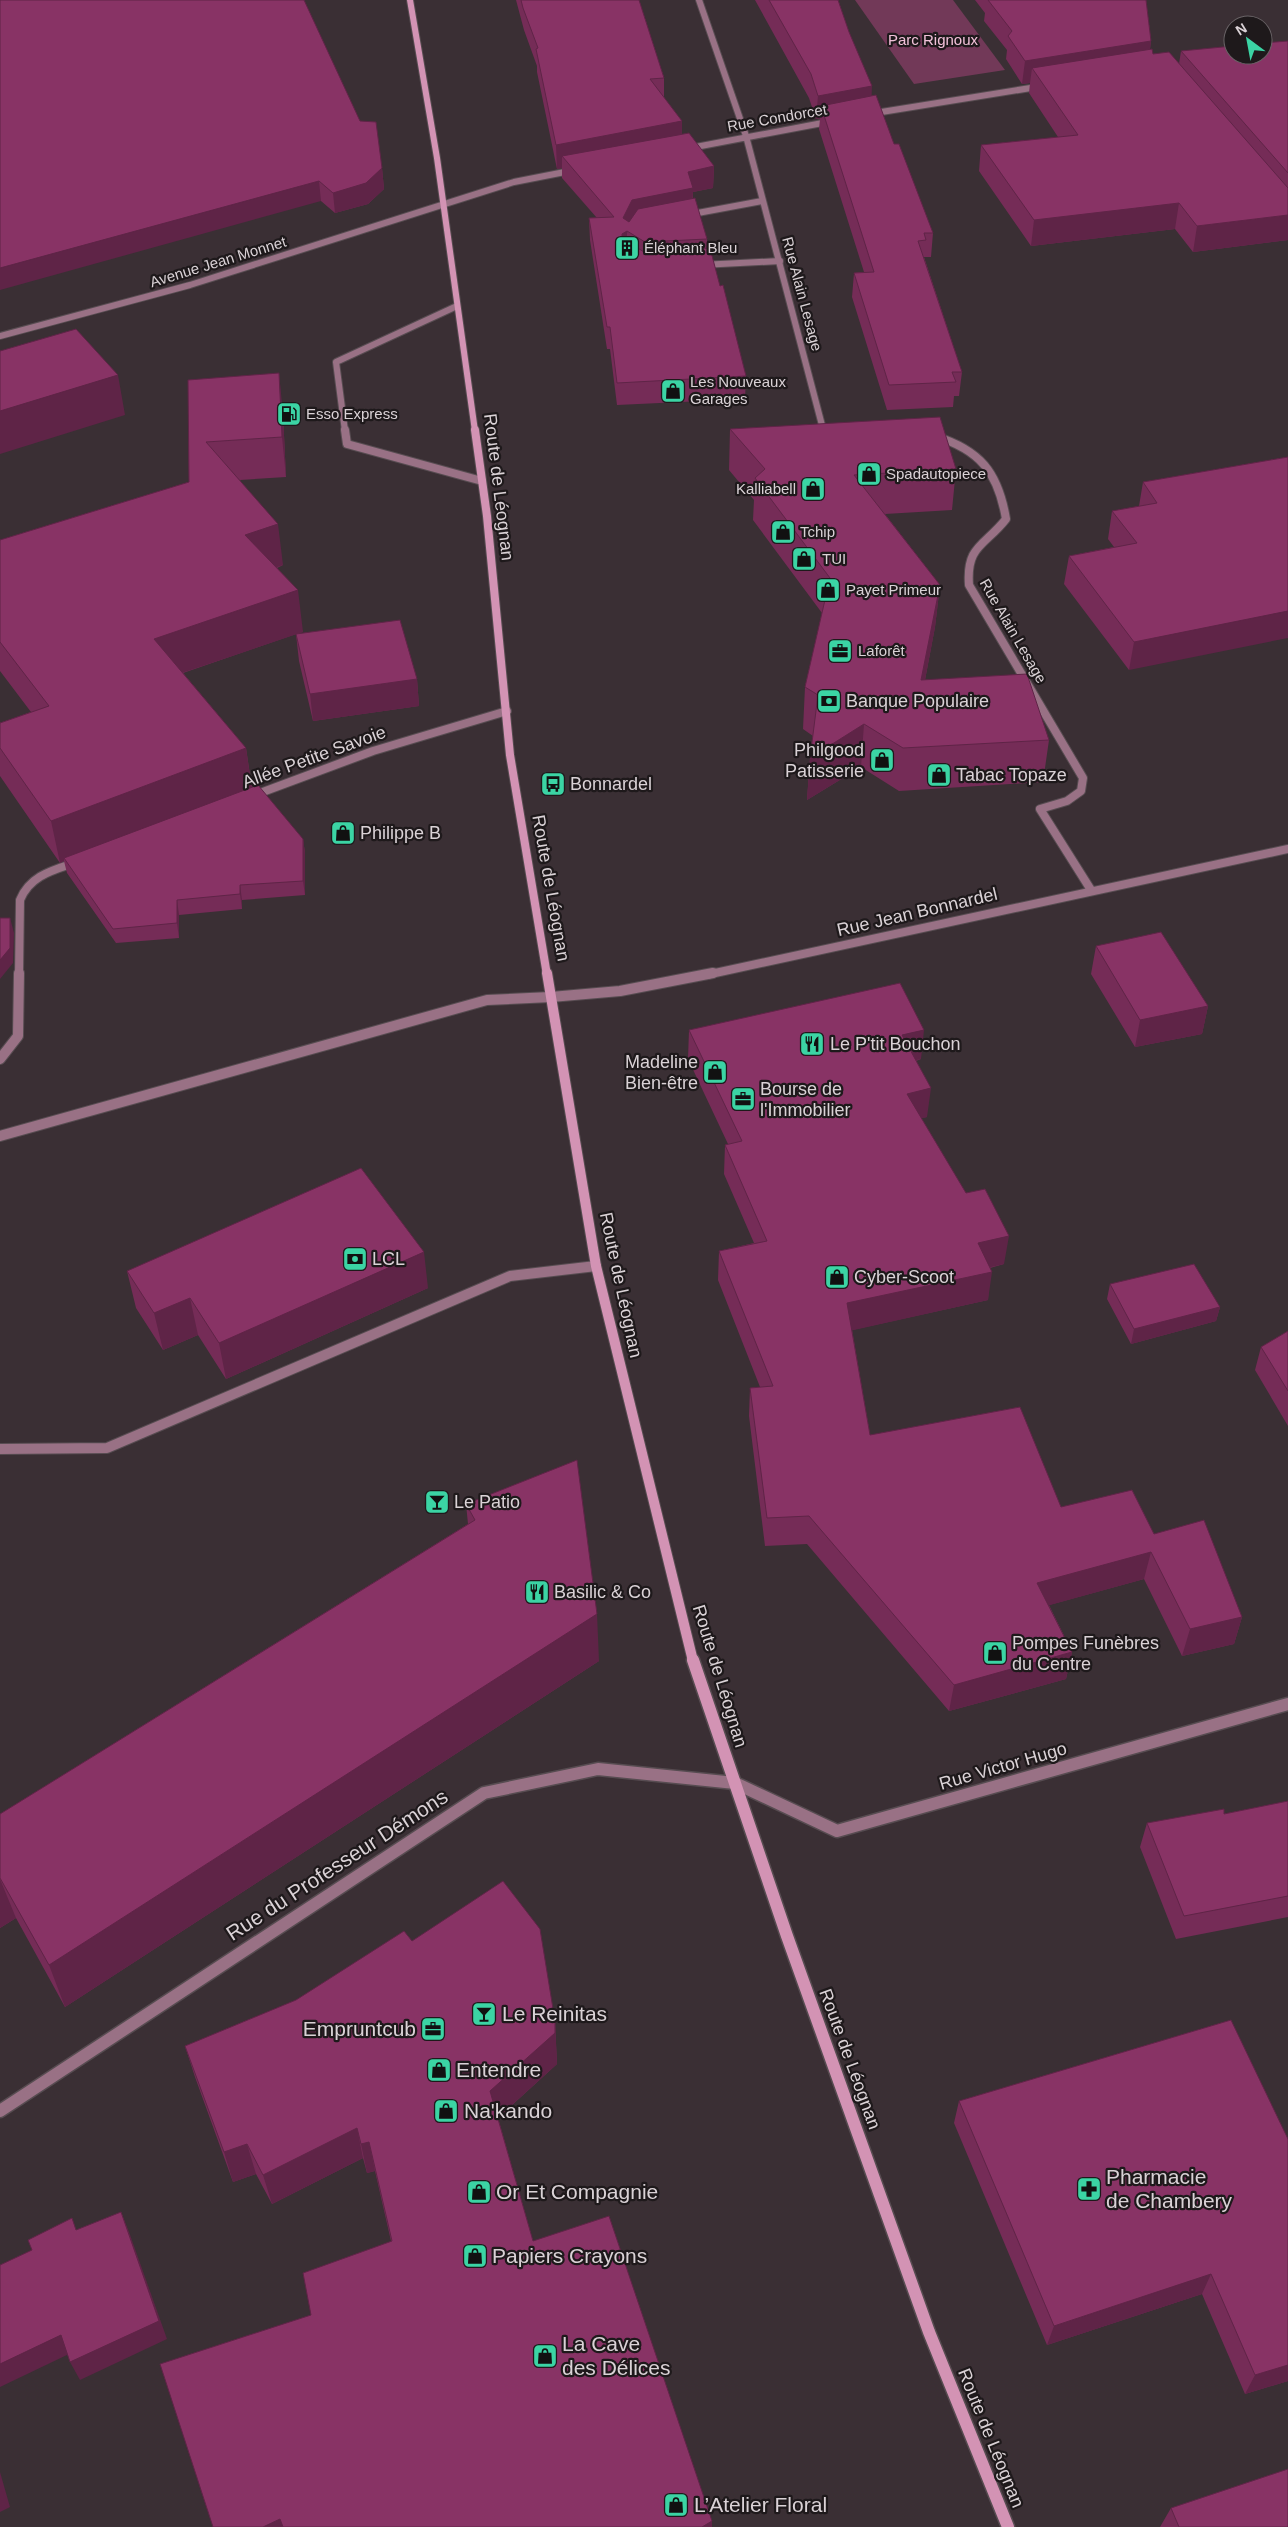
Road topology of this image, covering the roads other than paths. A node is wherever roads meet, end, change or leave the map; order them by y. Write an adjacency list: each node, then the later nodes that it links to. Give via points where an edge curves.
1 (410, 0): 10 (main road, Route de Léognan)
2 (699, 0): 6 (street, Rue Alain Lesage)
3 (1051, 85): 4 (street)
4 (860, 116)
5 (841, 119): 6 (street, Rue Condorcet)
6 (746, 136): 7 (street, Rue Condorcet); 9 (street, Rue Alain Lesage)
7 (678, 150)
8 (582, 169): 10 (street, via 514,182)
9 (762, 201): 11 (street); 12 (street, Rue Alain Lesage)
10 (442, 205): 14 (main road, Route de Léognan); 15 (street, Avenue Jean Monnet, via 190,285)
11 (674, 218)
12 (780, 261): 13 (street); 16 (street, Rue Alain Lesage, via 823,429)
13 (692, 266)
14 (457, 306): 18 (main road, Route de Léognan); 18 (street, via 336,362 347,444)
15 (0, 336)
16 (841, 432)
17 (929, 434): 23 (street, Rue Alain Lesage, via 947,439 985,463 1004,504 1006,519 971,553 966,566 969,585 1084,778 1081,790 1067,801 1040,809)
18 (482, 481): 19 (main road, Route de Léognan)
19 (507, 711): 20 (street, Allée Petite Savoie, via 373,751); 24 (main road, Route de Léognan, via 510,755)
20 (244, 800)
21 (1288, 849): 23 (street, Rue Jean Bonnardel)
22 (86, 858): 25 (street, via 36,878 23,889 20,900 18,1036)
23 (1091, 890): 24 (street, Rue Jean Bonnardel, via 740,968 620,991)
24 (551, 997): 26 (street, Rue Jean Bonnardel, via 487,1000); 27 (main road, Route de Léognan)
25 (0, 1059)
26 (0, 1136)
27 (596, 1266): 28 (street, via 510,1276 107,1448); 30 (main road, Route de Léognan, via 692,1657)
28 (0, 1448)
29 (1288, 1704): 30 (street, Rue Victor Hugo, via 837,1830)
30 (735, 1783): 31 (street, Rue du Professeur Démons, via 598,1769 484,1793); 32 (main road, Route de Léognan, via 929,2332)
31 (0, 2110)
32 (1008, 2527)

